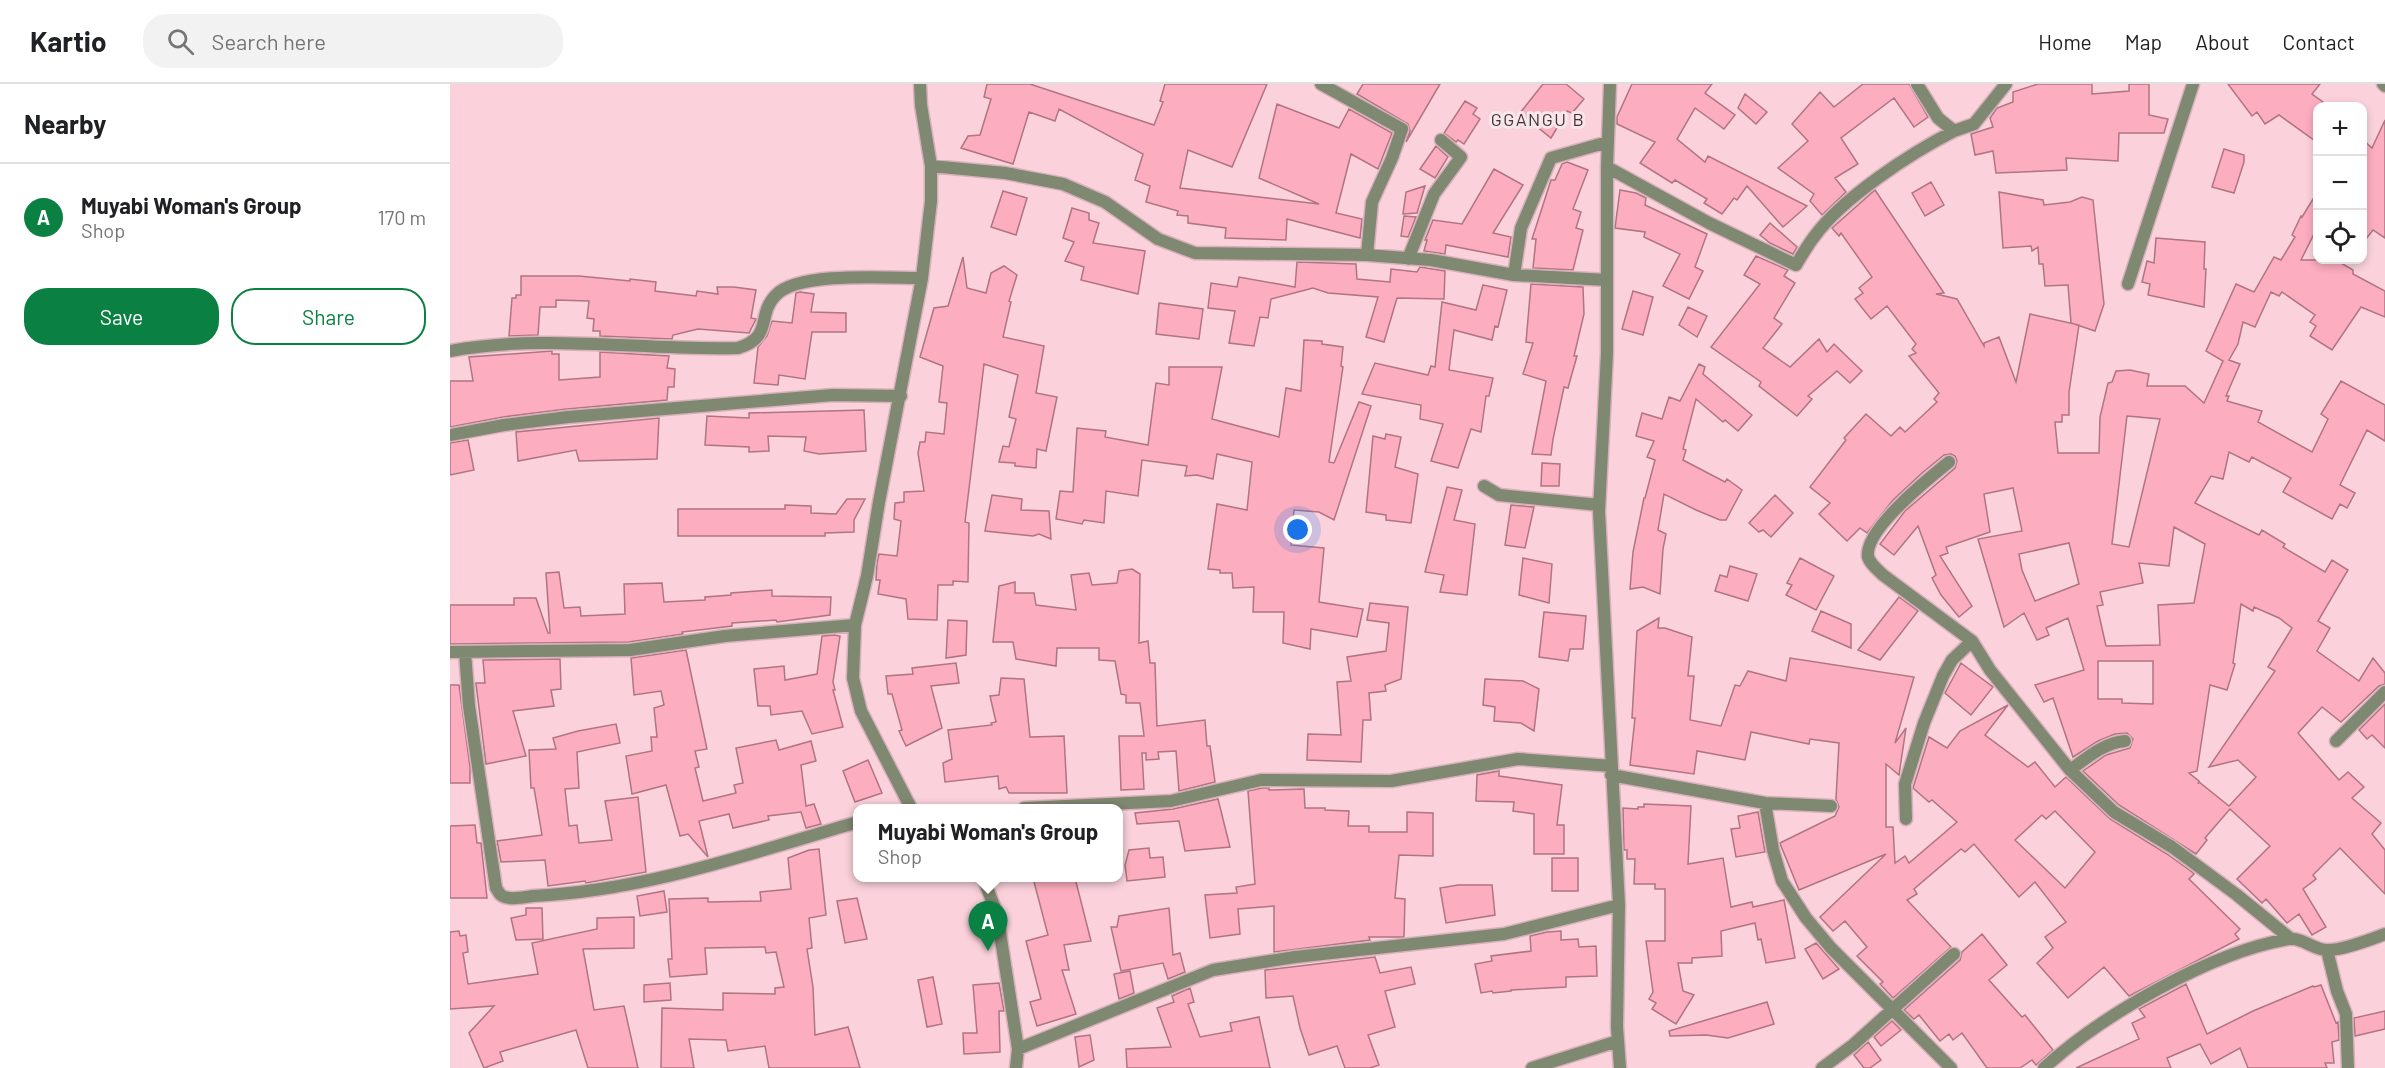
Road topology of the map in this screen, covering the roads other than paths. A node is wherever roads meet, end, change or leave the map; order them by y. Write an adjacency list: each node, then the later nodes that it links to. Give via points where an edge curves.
1 (920, 84): 10 (street)
2 (1321, 84): 12 (street, via 1402,129 1372,202)
3 (1610, 84): 9 (street)
4 (1917, 84): 7 (street, via 1938,118)
5 (2006, 84): 7 (street, via 1974,124)
6 (2193, 84): 17 (street)
7 (1954, 131): 11 (street, via 1925,145 1838,211 1796,265)
8 (1440, 140): 13 (street, via 1461,157 1434,194)
9 (1608, 142): 11 (street); 14 (street, via 1551,158 1521,228)
10 (931, 166): 12 (street, via 1005,173 1063,184 1105,202 1158,240 1195,253); 15 (street)
11 (1607, 167): 16 (street)
12 (1367, 255): 13 (street)
13 (1408, 259): 14 (street)
14 (1514, 275): 16 (street)
15 (922, 278): 18 (street, via 851,277 789,286 769,303 758,337 738,348 530,342); 19 (street)
16 (1607, 280): 23 (street)
17 (2128, 284)
18 (450, 351)
19 (901, 396): 20 (street, via 833,395 568,417); 24 (street)
20 (450, 435)
21 (1949, 462): 25 (street, via 1902,501 1869,543 1869,557 1883,575)
22 (1484, 486): 23 (street, via 1499,495)
23 (1599, 505): 31 (street)
24 (855, 625): 27 (street, via 725,636 630,650); 34 (street, via 853,678 861,711)
25 (1972, 642): 32 (street); 37 (street, via 1952,660 1924,723 1905,784)
26 (450, 651): 27 (street)
27 (465, 652): 38 (street, via 469,706 496,888 507,898 630,885 708,867)
28 (2385, 692): 30 (street)
29 (2125, 741): 32 (street, via 2103,747)
30 (2336, 741)
31 (1612, 770): 33 (street); 35 (street, via 1518,759 1391,781 1261,780 1171,801); 40 (street)
32 (2070, 770): 42 (street, via 2115,812 2172,847)
33 (1765, 803): 36 (street); 45 (street, via 1782,880 1831,948)
34 (905, 804)
35 (1108, 804)
36 (1831, 806)
37 (1906, 819)
38 (853, 824)
39 (985, 882): 47 (street, via 997,913)
40 (1619, 905): 46 (street); 47 (street, via 1503,934 1213,970)
41 (2385, 934): 43 (street)
42 (2291, 939): 43 (street); 53 (street, via 2221,957 2141,999 2069,1046)
43 (2327, 950): 54 (street, via 2346,1014)
44 (1954, 954): 45 (street)
45 (1891, 1010): 51 (street); 52 (street)
46 (1618, 1041): 49 (street); 50 (street)
47 (1018, 1048): 48 (street)
48 (1016, 1068)
49 (1532, 1068)
50 (1620, 1068)
51 (1822, 1068)
52 (1951, 1068)
53 (2044, 1068)
54 (2349, 1068)

